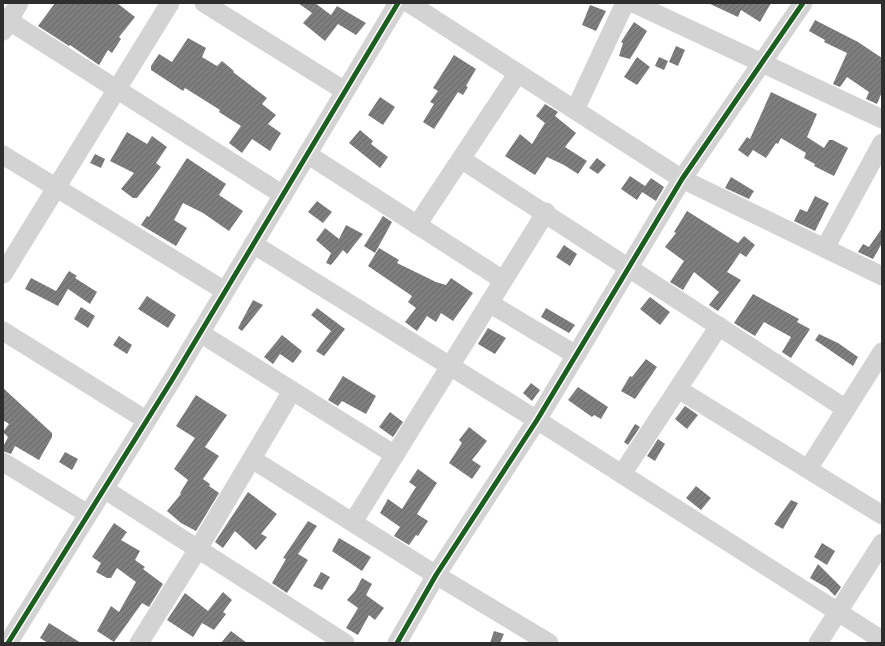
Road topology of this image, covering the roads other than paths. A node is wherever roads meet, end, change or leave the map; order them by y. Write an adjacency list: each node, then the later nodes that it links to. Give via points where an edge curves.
1 (19, 3): 9 (street)
2 (170, 3): 12 (street)
3 (204, 3): 13 (street)
4 (398, 3): 13 (street)
5 (409, 3): 11 (street)
6 (625, 3): 14 (street)
7 (633, 3): 10 (street)
8 (803, 3): 10 (street)
9 (5, 23): 12 (street)
10 (761, 64): 15 (street); 20 (street)
11 (518, 73): 14 (street); 19 (street)
12 (116, 90): 21 (street); 22 (street)
13 (345, 91): 17 (street)
14 (575, 110): 20 (street)
15 (882, 119)
16 (882, 143): 26 (street)
17 (307, 154): 22 (street); 24 (street)
18 (3, 155): 21 (street)
19 (461, 158): 23 (street); 24 (street)
20 (682, 179): 26 (street); 27 (street)
21 (56, 188): 28 (street); 31 (street)
22 (282, 195): 25 (street)
23 (546, 212): 27 (street); 30 (street)
24 (417, 225): 30 (street)
25 (253, 244): 31 (street); 38 (street)
26 (825, 248): 29 (street)
27 (629, 268): 33 (street); 37 (street)
28 (3, 274)
29 (882, 276)
30 (504, 280): 32 (street)
31 (225, 291): 35 (street)
32 (489, 303): 37 (street); 38 (street)
33 (719, 326): 39 (street); 41 (street)
34 (3, 330): 42 (street)
35 (200, 333): 40 (street); 42 (street)
36 (882, 352): 41 (street)
37 (576, 355): 43 (street)
38 (450, 366): 43 (street); 44 (street)
39 (678, 389): 47 (street); 48 (street)
40 (292, 391): 44 (street); 45 (street)
41 (846, 410): 47 (street)
42 (146, 420): 49 (street)
43 (537, 420): 48 (street); 55 (street)
44 (395, 455): 52 (street)
45 (252, 459): 52 (street); 54 (street)
46 (3, 462): 50 (street)
47 (808, 469): 51 (street)
48 (622, 474): 56 (street)
49 (104, 489): 50 (street); 54 (street)
50 (88, 514): 59 (street)
51 (882, 515)
52 (353, 522): 55 (street)
53 (882, 543): 56 (street)
54 (198, 549): 58 (street); 60 (street)
55 (436, 575): 61 (street); 62 (street)
56 (838, 612): 57 (street); 63 (street)
57 (882, 640)
58 (143, 642)
59 (8, 643)
60 (345, 643)
61 (397, 643)
62 (549, 643)
63 (818, 643)

